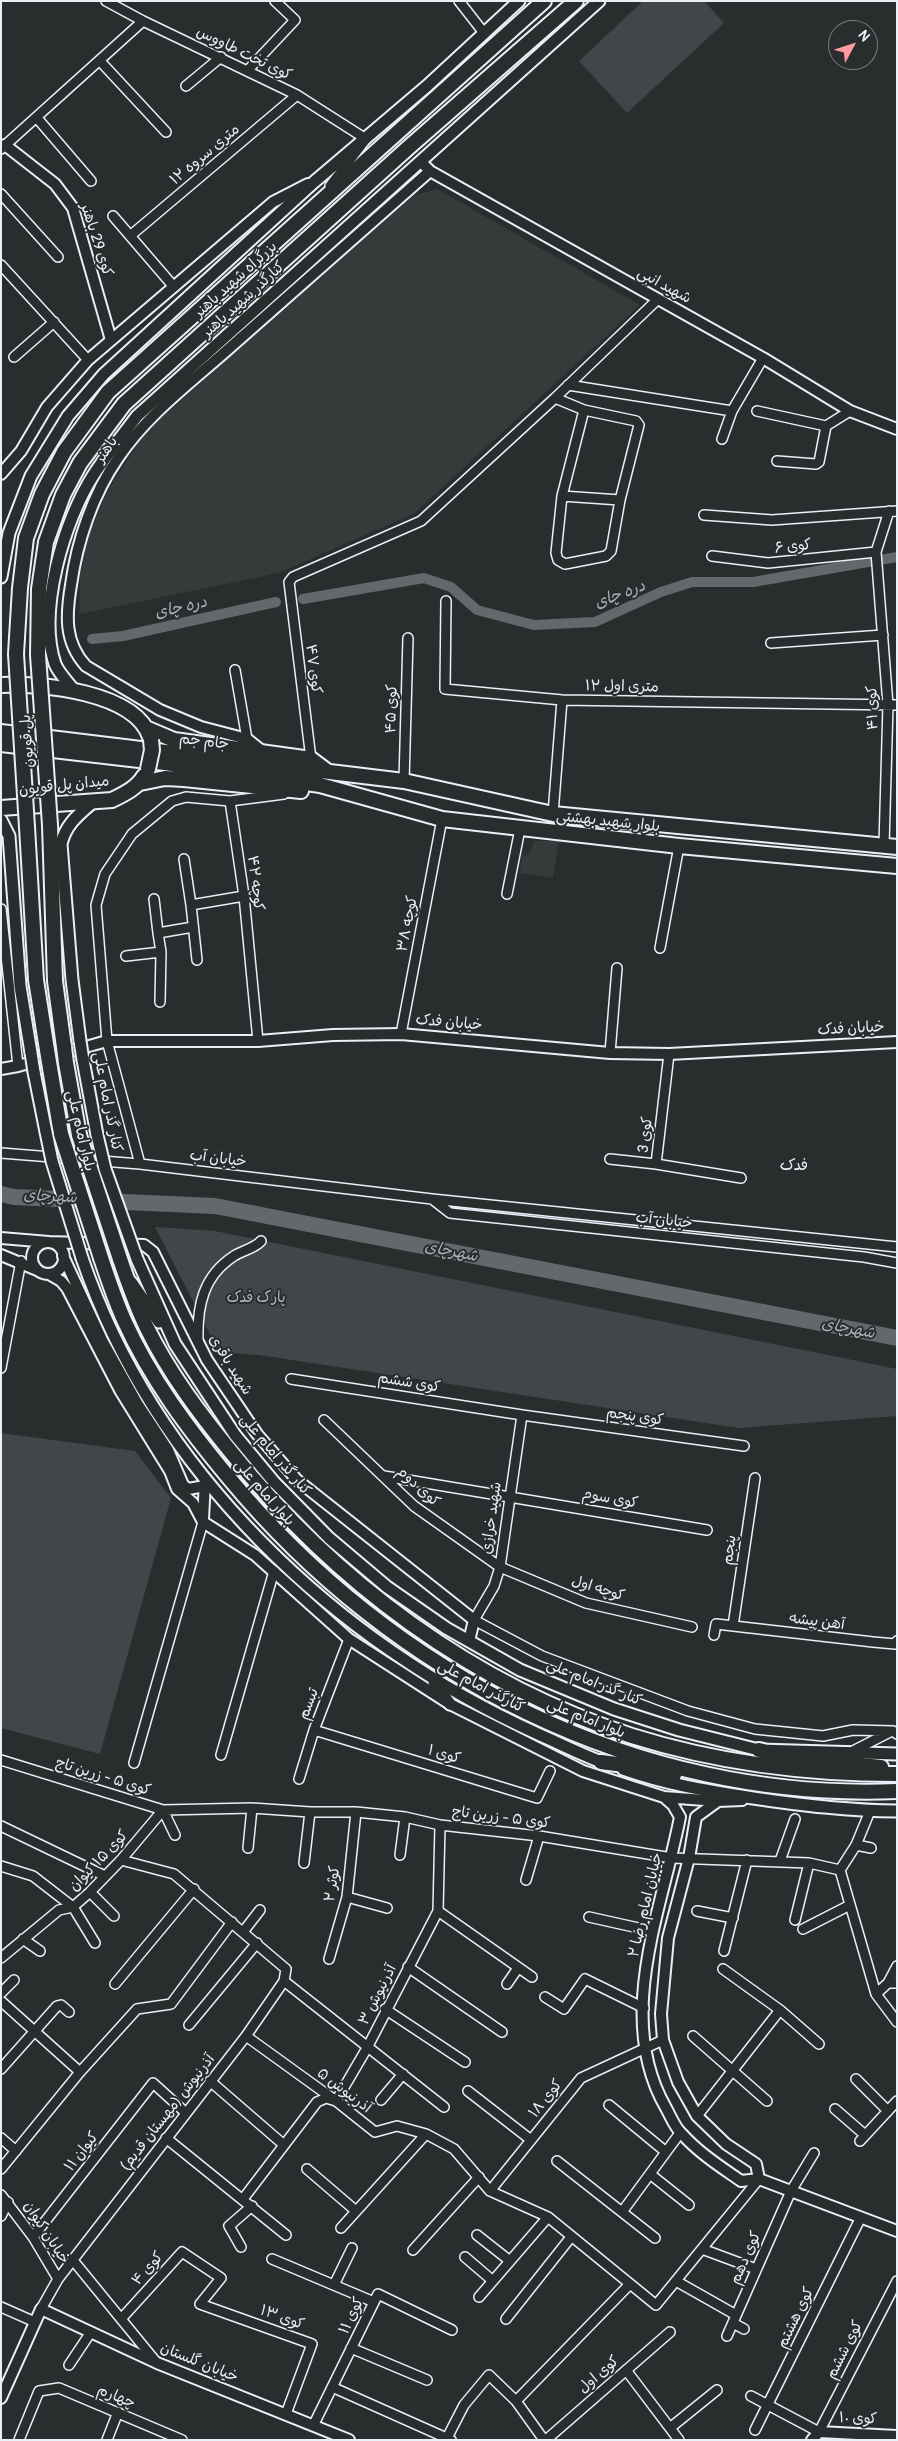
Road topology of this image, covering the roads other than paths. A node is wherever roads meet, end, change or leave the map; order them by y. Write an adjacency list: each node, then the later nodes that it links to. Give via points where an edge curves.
1 (106, 1): 10 (street, کوی تخت طاووس)
2 (275, 1): 14 (street, via 295,20)
3 (459, 1): 11 (street)
4 (519, 1): 11 (main road)
5 (544, 1): 26 (main road, بزرگراه شهید باهنر)
6 (576, 1): 9 (main road, بزرگراه شهید باهنر)
7 (585, 1): 9 (main road)
8 (599, 1): 21 (main road, کنارگذر شهید باهنر)
9 (562, 14): 61 (main road, بزرگراه شهید باهنر, via 124,404 80,463 63,495 46,542 39,589)
10 (143, 21): 12 (street, کوی تخت طاووس); 13 (street)
11 (484, 33): 19 (main road)
12 (221, 57): 14 (street, کوی تخت طاووس); 15 (street)
13 (100, 61): 17 (street); 18 (street)
14 (248, 70): 16 (street, کوی تخت طاووس)
15 (186, 86)
16 (297, 95): 19 (street, کوی تخت طاووس); 28 (street, ۱۲ متری سروه)
17 (37, 118): 20 (street); 23 (street)
18 (166, 132)
19 (366, 139): 24 (main road); 26 (street)
20 (3, 147): 34 (street, کوی 29 باهنر, via 55,184 73,208)
21 (421, 162): 22 (street, شهید انبی); 64 (main road, کنارگذر شهید باهنر, via 137,416 93,475 64,536 50,602 56,666)
22 (430, 171): 32 (street, شهید انبی); 69 (street, باهنر, via 158,412 117,459 101,487 83,532 67,607 68,632 77,656 86,666 160,710 201,727)
23 (91, 181)
24 (314, 182): 31 (street, via 273,202); 55 (main road, via 104,374 68,416 31,476 8,533)
25 (1, 194): 29 (street)
26 (320, 200): 60 (main road, بزرگراه شهید باهنر, via 108,392 64,452 42,494 26,538)
27 (113, 216): 28 (street)
28 (130, 236): 31 (street)
29 (58, 256)
30 (1, 265): 33 (street)
31 (174, 286): 34 (street)
32 (657, 300): 36 (street, شهید انبی); 38 (street)
33 (54, 322): 35 (street); 37 (street)
34 (111, 340): 37 (street)
35 (14, 357)
36 (763, 358): 41 (street); 43 (street, شهید انبی)
37 (88, 360): 48 (street, via 47,407 21,451)
38 (568, 385): 39 (street); 41 (street)
39 (555, 398): 40 (street); 72 (street, کوی ۴۷, via 421,521 288,582)
40 (584, 410): 49 (street); 50 (street, via 636,421 639,425)
41 (732, 411): 46 (street)
42 (757, 411): 44 (street)
43 (850, 411): 44 (street); 45 (street, شهید انبی)
44 (826, 426): 47 (street, via 819,462)
45 (897, 429)
46 (722, 439)
47 (777, 461)
48 (1, 474)
49 (562, 496): 50 (street); 50 (street, via 556,553 558,560 565,564 609,554)
50 (620, 500)
51 (893, 511): 52 (street, via 772,520); 53 (street)
52 (704, 515)
53 (876, 552): 54 (street, کوی ۶, via 768,563); 57 (street, کوی ۴۱)
54 (712, 556)
55 (1, 577)
56 (446, 601): 65 (street, ۱۲ متری اول, via 445,689)
57 (883, 635): 59 (street); 66 (street, کوی ۴۱)
58 (408, 638): 74 (street, کوی ۴۵)
59 (772, 643)
60 (16, 654): 85 (main road, پل قویون, bridge)
61 (38, 655): 84 (main road, پل قویون, bridge)
62 (235, 670): 69 (street)
63 (1, 685): 64 (main road)
64 (75, 692): 68 (main road, via 128,710 138,716)
65 (562, 700): 66 (street, ۱۲ متری اول); 81 (street)
66 (892, 705): 88 (street, کوی ۴۱)
67 (1, 732): 73 (main road, جام جم)
68 (150, 735): 71 (main road); 75 (main road, میدان پل قویون, bridge, via 152,750 148,769)
69 (246, 739): 71 (street, باهنر)
70 (1, 744): 76 (main road, جام جم)
71 (264, 753): 72 (main road)
72 (311, 759): 73 (main road)
73 (330, 773): 74 (main road, جام جم)
74 (404, 781): 81 (main road, بلوار شهید بهشتی)
75 (140, 783): 77 (main road, via 165,778); 78 (main road, میدان پل قویون, via 118,797)
76 (320, 785): 77 (main road); 82 (main road, بلوار شهید بهشتی)
77 (303, 791): 79 (street)
78 (93, 802): 80 (main road, میدان پل قویون); 130 (main road, کنار گذر امام علی, bridge, via 64,831 62,844 80,1041 105,1169 137,1259)
79 (230, 802): 92 (street, کوچه ۴۲); 105 (street, via 186,797 172,801 132,834 105,874 96,905)
80 (1, 808)
81 (554, 814): 88 (main road, بلوار شهید بهشتی)
82 (442, 819): 86 (main road, بلوار شهید بهشتی); 104 (street, کوچه ۳۸)
83 (1, 820): 138 (main road, bridge, via 9,836 20,986 30,1053 52,1161 82,1258 103,1310 141,1386)
84 (50, 825): 128 (main road, بلوار امام علی, bridge, via 56,981 66,1063 79,1135)
85 (27, 827): 167 (main road, بلوار امام علی, bridge, via 36,980 61,1134 101,1258 131,1333 181,1417 254,1509 304,1561 368,1615 426,1657 480,1689 588,1740)
86 (520, 828): 87 (main road, بلوار شهید بهشتی); 91 (street)
87 (679, 846): 90 (main road, بلوار شهید بهشتی); 98 (street)
88 (890, 846)
89 (184, 859): 94 (street)
90 (897, 866)
91 (507, 894)
92 (244, 896): 94 (street); 106 (street, کوچه ۴۲)
93 (154, 899): 97 (street)
94 (191, 905): 96 (street)
95 (1, 908): 110 (street)
96 (193, 927): 97 (street); 101 (street)
97 (158, 933): 99 (street)
98 (660, 948)
99 (161, 952): 100 (street); 103 (street)
100 (126, 956)
101 (196, 960)
102 (617, 968): 108 (street)
103 (160, 1002)
104 (401, 1034): 106 (street, خیابان فدک); 108 (street, خیابان فدک)
105 (107, 1041): 106 (street, خیابان فدک); 110 (street, خیابان فدک); 114 (street)
106 (258, 1041)
107 (897, 1042): 109 (street, خیابان فدک)
108 (610, 1053): 109 (street, خیابان فدک)
109 (669, 1054): 115 (street, کوی 3)
110 (18, 1066): 111 (street, خیابان فدک)
111 (1, 1069)
112 (1, 1153): 114 (street, خیابان آب)
113 (610, 1159): 115 (street)
114 (140, 1164): 117 (street, خیابان آب)
115 (656, 1164): 116 (street, کوی 3)
116 (741, 1178)
117 (432, 1199): 121 (street, خیابان آب); 125 (street, خیابان آب, via 450,1214)
118 (1, 1238): 120 (street, شهید باقری)
119 (261, 1241): 129 (street, via 258,1246 229,1260 211,1277 201,1297)
120 (49, 1242): 123 (street, via 59,1247); 126 (street, via 39,1245 33,1252 32,1262); 129 (street, شهید باقری, via 144,1245 153,1252)
121 (897, 1247)
122 (1, 1255): 124 (street)
123 (63, 1256): 127 (street, via 58,1270); 138 (street, via 102,1342 168,1450 183,1485 188,1489)
124 (21, 1261): 126 (street); 131 (street)
125 (897, 1263)
126 (37, 1270): 127 (street)
127 (49, 1274): 140 (street, via 67,1288 101,1355 170,1471 176,1488 193,1503)
128 (126, 1274): 130 (main road); 165 (main road, بلوار امام علی, via 147,1327 168,1365 196,1407 265,1494 317,1548 379,1600 437,1642 473,1665 554,1705 631,1735 740,1762 836,1774)
129 (198, 1343): 144 (street, شهید باقری, via 206,1360 257,1434 297,1480)
130 (174, 1344): 149 (main road, کنار گذر امام علی, via 236,1434 274,1482 308,1517 387,1587)
131 (1, 1368)
132 (291, 1379): 133 (street, کوی ششم)
133 (522, 1415): 135 (street, کوی پنجم); 139 (street, شهید خرازی)
134 (324, 1420): 136 (street, کوی دوم)
135 (744, 1446)
136 (384, 1476): 139 (street, کوی سوم); 142 (street, کوی دوم, via 414,1506)
137 (755, 1478): 146 (street, پنجم)
138 (205, 1481): 140 (street); 152 (main road, کنارگذر امام علی, via 293,1573 358,1628)
139 (509, 1495): 141 (street, کوی سوم); 142 (street, شهید خرازی)
140 (203, 1522): 143 (street); 162 (street)
141 (707, 1530)
142 (500, 1566): 144 (street, شهید خرازی, via 494,1586); 145 (street, کوچه اول, via 586,1603)
143 (274, 1571): 148 (street); 159 (street)
144 (474, 1620): 149 (street); 155 (street, via 542,1656 688,1711 755,1729 823,1736 853,1730)
145 (692, 1626)
146 (733, 1626): 147 (street, via 716,1624); 150 (street, آهن پیشه, via 873,1642 895,1644)
147 (714, 1634)
148 (349, 1639): 151 (street); 154 (street, تبسم)
149 (468, 1641): 156 (main road, کنار گذر امام علی, via 520,1670 614,1710)
150 (897, 1641)
151 (398, 1672): 152 (street); 153 (street)
152 (427, 1675): 153 (main road); 161 (main road, کنارگذر امام علی, via 488,1711)
153 (450, 1704): 170 (street, via 583,1771)
154 (314, 1730): 164 (street, کوی ۱, via 538,1798); 166 (street, تبسم)
155 (895, 1730): 157 (street)
156 (759, 1750): 157 (main road, کنار گذر امام علی); 163 (main road, via 790,1758)
157 (849, 1753): 158 (main road, کنار گذر امام علی)
158 (897, 1754)
159 (221, 1755)
160 (1, 1760): 175 (street, کوی ۵ - زرین تاج)
161 (601, 1762): 167 (main road, via 694,1780); 171 (main road, کنارگذر امام علی, via 656,1780)
162 (134, 1764)
163 (897, 1770)
164 (550, 1771)
165 (897, 1774)
166 (298, 1779)
167 (735, 1781): 169 (main road, بلوار امام علی)
168 (897, 1791): 169 (main road, بلوار امام علی)
169 (847, 1794): 173 (main road)
170 (664, 1797): 172 (street); 190 (street, خیابان امام رضا ۲, via 674,1805 680,1817)
171 (761, 1799): 172 (street); 176 (main road, کنارگذر امام علی)
172 (718, 1801): 191 (street, خیابان امام رضا ۲, via 696,1817)
173 (897, 1801)
174 (252, 1808): 175 (street, کوی ۵ - زرین تاج); 178 (street, کوی ۵ - زرین تاج); 187 (street)
175 (163, 1810): 184 (street); 192 (street, کوی ۱۵ کیوان)
176 (870, 1811): 177 (main road, کنارگذر امام علی); 186 (street)
177 (897, 1811)
178 (310, 1812): 179 (street, کوی ۵ - زرین تاج); 196 (street)
179 (356, 1812): 180 (street, کوی ۵ - زرین تاج); 203 (street, کوثر ۲)
180 (405, 1817): 182 (street, کوی ۵ - زرین تاج); 189 (street)
181 (795, 1819): 194 (street)
182 (440, 1825): 185 (street, کوی ۵ - زرین تاج); 208 (street, آذرنیوش ۳)
183 (1, 1826): 199 (street)
184 (175, 1835)
185 (539, 1836): 190 (street, کوی ۵ - زرین تاج); 200 (street)
186 (856, 1845): 188 (street); 198 (street)
187 (248, 1848)
188 (871, 1848)
189 (400, 1855)
190 (672, 1858): 191 (street, کوی ۵ - زرین تاج); 216 (street, خیابان امام رضا ۲)
191 (689, 1858): 193 (street, کوی ۵ - زرین تاج); 249 (street, خیابان امام رضا ۲, via 668,1938 661,2014)
192 (121, 1860): 199 (street, کوی ۱۵ کیوان); 201 (street, via 174,1874)
193 (747, 1860): 194 (street, کوی ۵ - زرین تاج); 212 (street)
194 (780, 1861): 195 (street, کوی ۵ - زرین تاج)
195 (809, 1862): 198 (street, کوی ۵ - زرین تاج); 213 (street)
196 (304, 1863)
197 (1, 1866): 205 (street, via 33,1876)
198 (840, 1870): 204 (street)
199 (105, 1876): 202 (street, کوی ۱۵ کیوان)
200 (526, 1880)
201 (194, 1889): 214 (street); 233 (street)
202 (90, 1892): 205 (street, کوی ۱۵ کیوان); 210 (street)
203 (347, 1897): 206 (street); 224 (street, کوثر ۲)
204 (850, 1905): 215 (street); 236 (street)
205 (73, 1907): 218 (street, کوی ۱۵ کیوان, via 59,1910); 219 (street)
206 (387, 1908)
207 (260, 1910): 217 (street)
208 (438, 1911): 226 (street, آذرنیوش ۳); 227 (street)
209 (697, 1911): 212 (street)
210 (114, 1916)
211 (589, 1917): 216 (street)
212 (732, 1918): 222 (street)
213 (795, 1920)
214 (232, 1922): 217 (street); 255 (street, via 171,2004 136,2009)
215 (803, 1929)
216 (652, 1931): 239 (street, خیابان امام رضا ۲)
217 (243, 1932): 220 (street)
218 (23, 1939): 221 (street); 223 (street, کوی ۱۵ کیوان)
219 (95, 1942)
220 (257, 1943): 231 (street, via 286,1969); 244 (street)
221 (40, 1951)
222 (724, 1951)
223 (1, 1958)
224 (329, 1959)
225 (897, 1966): 232 (street)
226 (408, 1967): 240 (street, آذرنیوش ۳); 246 (street)
227 (518, 1968): 229 (street); 234 (street)
228 (723, 1969): 241 (street)
229 (532, 1977)
230 (14, 1980): 235 (street)
231 (284, 1981): 247 (street, آذرنیوش (مهستان قدیم)); 251 (street)
232 (893, 1983): 236 (street)
233 (115, 1984)
234 (507, 1984)
235 (1, 1994)
236 (876, 1994): 243 (street)
237 (545, 1998): 239 (street, via 564,2009 584,1980)
238 (1, 2001): 245 (street)
239 (644, 2008): 252 (street, خیابان امام رضا ۲)
240 (385, 2009): 251 (street, آذرنیوش ۳); 253 (street)
241 (780, 2010): 250 (street); 256 (street)
242 (69, 2012): 245 (street, via 59,2004)
243 (897, 2022)
244 (189, 2025)
245 (35, 2031): 254 (street); 255 (street)
246 (502, 2032)
247 (246, 2036): 259 (street, آذرنیوش (مهستان قدیم)); 262 (street, آذرنیوش ۵)
248 (693, 2036): 256 (street)
249 (663, 2040): 252 (street, کوی ۱۸); 270 (street, خیابان امام رضا ۲, via 678,2082)
250 (819, 2044)
251 (367, 2048): 257 (street); 262 (street, آذرنیوش ۳)
252 (643, 2048): 271 (street, خیابان امام رضا ۲, via 657,2092); 275 (street, کوی ۱۸, via 581,2078)
253 (465, 2062)
254 (1, 2069)
255 (80, 2072): 277 (street)
256 (733, 2072): 264 (street); 270 (street)
257 (404, 2074): 261 (street); 266 (street)
258 (856, 2079): 268 (street)
259 (210, 2081): 269 (street, آذرنیوش (مهستان قدیم)); 276 (street)
260 (468, 2091): 275 (street)
261 (381, 2100)
262 (336, 2101): 272 (street, آذرنیوش ۵, via 375,2132 397,2126); 276 (street, via 326,2098 317,2102)
263 (897, 2101): 268 (street)
264 (767, 2102)
265 (609, 2105): 278 (street)
266 (444, 2107)
267 (835, 2109): 268 (street, via 863,2138)
268 (888, 2111)
269 (186, 2112): 274 (street, آذرنیوش (مهستان قدیم)); 302 (street, کیوان ۱۱, via 153,2083)
270 (697, 2116): 285 (street, خیابان امام رضا ۲, via 726,2144 756,2164)
271 (680, 2133): 278 (street); 285 (street, خیابان امام رضا ۲, via 714,2163 741,2181)
272 (426, 2134): 284 (street, آذرنیوش ۵, via 454,2149); 293 (street)
273 (1, 2138): 277 (street)
274 (166, 2138): 289 (street); 310 (street, آذرنیوش (مهستان قدیم))
275 (531, 2140): 286 (street, کوی ۱۸)
276 (284, 2145): 289 (street)
277 (16, 2151): 281 (street)
278 (666, 2152): 283 (street)
279 (814, 2153): 287 (street, کوی دهم)
280 (557, 2161): 294 (street)
281 (1, 2169)
282 (306, 2169): 293 (street)
283 (650, 2174): 291 (street); 294 (street)
284 (479, 2178): 286 (street, آذرنیوش ۵); 308 (street)
285 (759, 2179): 287 (street, خیابان امام رضا ۲); 307 (street)
286 (490, 2191): 296 (street)
287 (791, 2191): 297 (street, خیابان امام رضا ۲); 313 (street, کوی دهم)
288 (1, 2195): 290 (street, خیابان کیوان)
289 (243, 2199): 292 (street)
290 (8, 2202): 295 (street); 302 (street, خیابان کیوان)
291 (689, 2205)
292 (252, 2206): 300 (street); 305 (street, via 229,2226)
293 (356, 2211): 298 (street)
294 (622, 2212): 304 (street)
295 (1, 2216)
296 (548, 2216): 303 (street); 312 (street)
297 (861, 2217): 299 (street, خیابان امام رضا ۲); 345 (street, کوی هشتم)
298 (341, 2228)
299 (897, 2231)
300 (286, 2235)
301 (477, 2235): 312 (street)
302 (33, 2237): 314 (street, خیابان کیوان)
303 (571, 2237): 318 (street); 326 (street)
304 (655, 2238)
305 (241, 2247)
306 (352, 2248): 319 (street)
307 (702, 2249): 313 (street); 316 (street)
308 (413, 2250)
309 (465, 2257): 315 (street)
310 (72, 2259): 314 (street, آذرنیوش (مهستان قدیم)); 325 (street)
311 (272, 2259): 319 (street)
312 (510, 2262): 315 (street)
313 (756, 2269): 327 (street, کوی دهم, via 749,2296)
314 (58, 2278): 324 (street, خیابان کیوان)
315 (493, 2281): 320 (street)
316 (676, 2281): 318 (street, via 656,2305); 327 (street)
317 (897, 2281): 351 (street, کوی ششم)
318 (630, 2284): 344 (street)
319 (334, 2285): 321 (street)
320 (479, 2297)
321 (374, 2302): 330 (street, کوی ۱۱, via 378,2294); 334 (street, کوی ۱۱)
322 (200, 2304): 325 (street, کوی ۴, via 221,2278 182,2252); 347 (street, کوی ۱۳, via 312,2344)
323 (1, 2307): 328 (street)
324 (41, 2309): 328 (street, خیابان کیوان); 331 (street, خیابان گلستان)
325 (121, 2319): 335 (street)
326 (506, 2319)
327 (734, 2319): 329 (street); 333 (street, کوی دهم)
328 (35, 2322): 338 (street, خیابان کیوان)
329 (744, 2329)
330 (452, 2330)
331 (91, 2332): 335 (street, خیابان گلستان); 336 (street)
332 (670, 2332): 337 (street, کوی اول)
333 (727, 2336)
334 (351, 2348): 339 (street); 340 (street, کوی ۱۱)
335 (158, 2363): 347 (street, خیابان گلستان)
336 (69, 2365)
337 (626, 2370): 349 (street); 359 (street, کوی اول)
338 (5, 2378): 343 (street, خیابان کیوان)
339 (427, 2380)
340 (332, 2387): 348 (street, کوی ۱۱); 354 (street)
341 (717, 2390): 349 (street)
342 (751, 2396): 345 (street)
343 (1, 2398)
344 (516, 2401): 354 (street, via 489,2375 464,2405); 359 (street)
345 (768, 2405): 350 (street, کوی هشتم); 351 (street)
346 (118, 2412): 355 (street, چهارم, via 59,2388 39,2390); 356 (street); 357 (street, چهارم)
347 (286, 2414): 348 (street, خیابان گلستان)
348 (314, 2424): 358 (street, خیابان گلستان)
349 (670, 2428): 360 (street)
350 (755, 2430)
351 (815, 2436): 352 (street, کوی ۱۰)
352 (853, 2436): 353 (street, کوی ۱۰)
353 (897, 2436): 361 (street)
354 (449, 2439)
355 (19, 2440)
356 (107, 2440)
357 (182, 2440)
358 (349, 2440)
359 (545, 2440)
360 (679, 2440)
361 (895, 2440)

